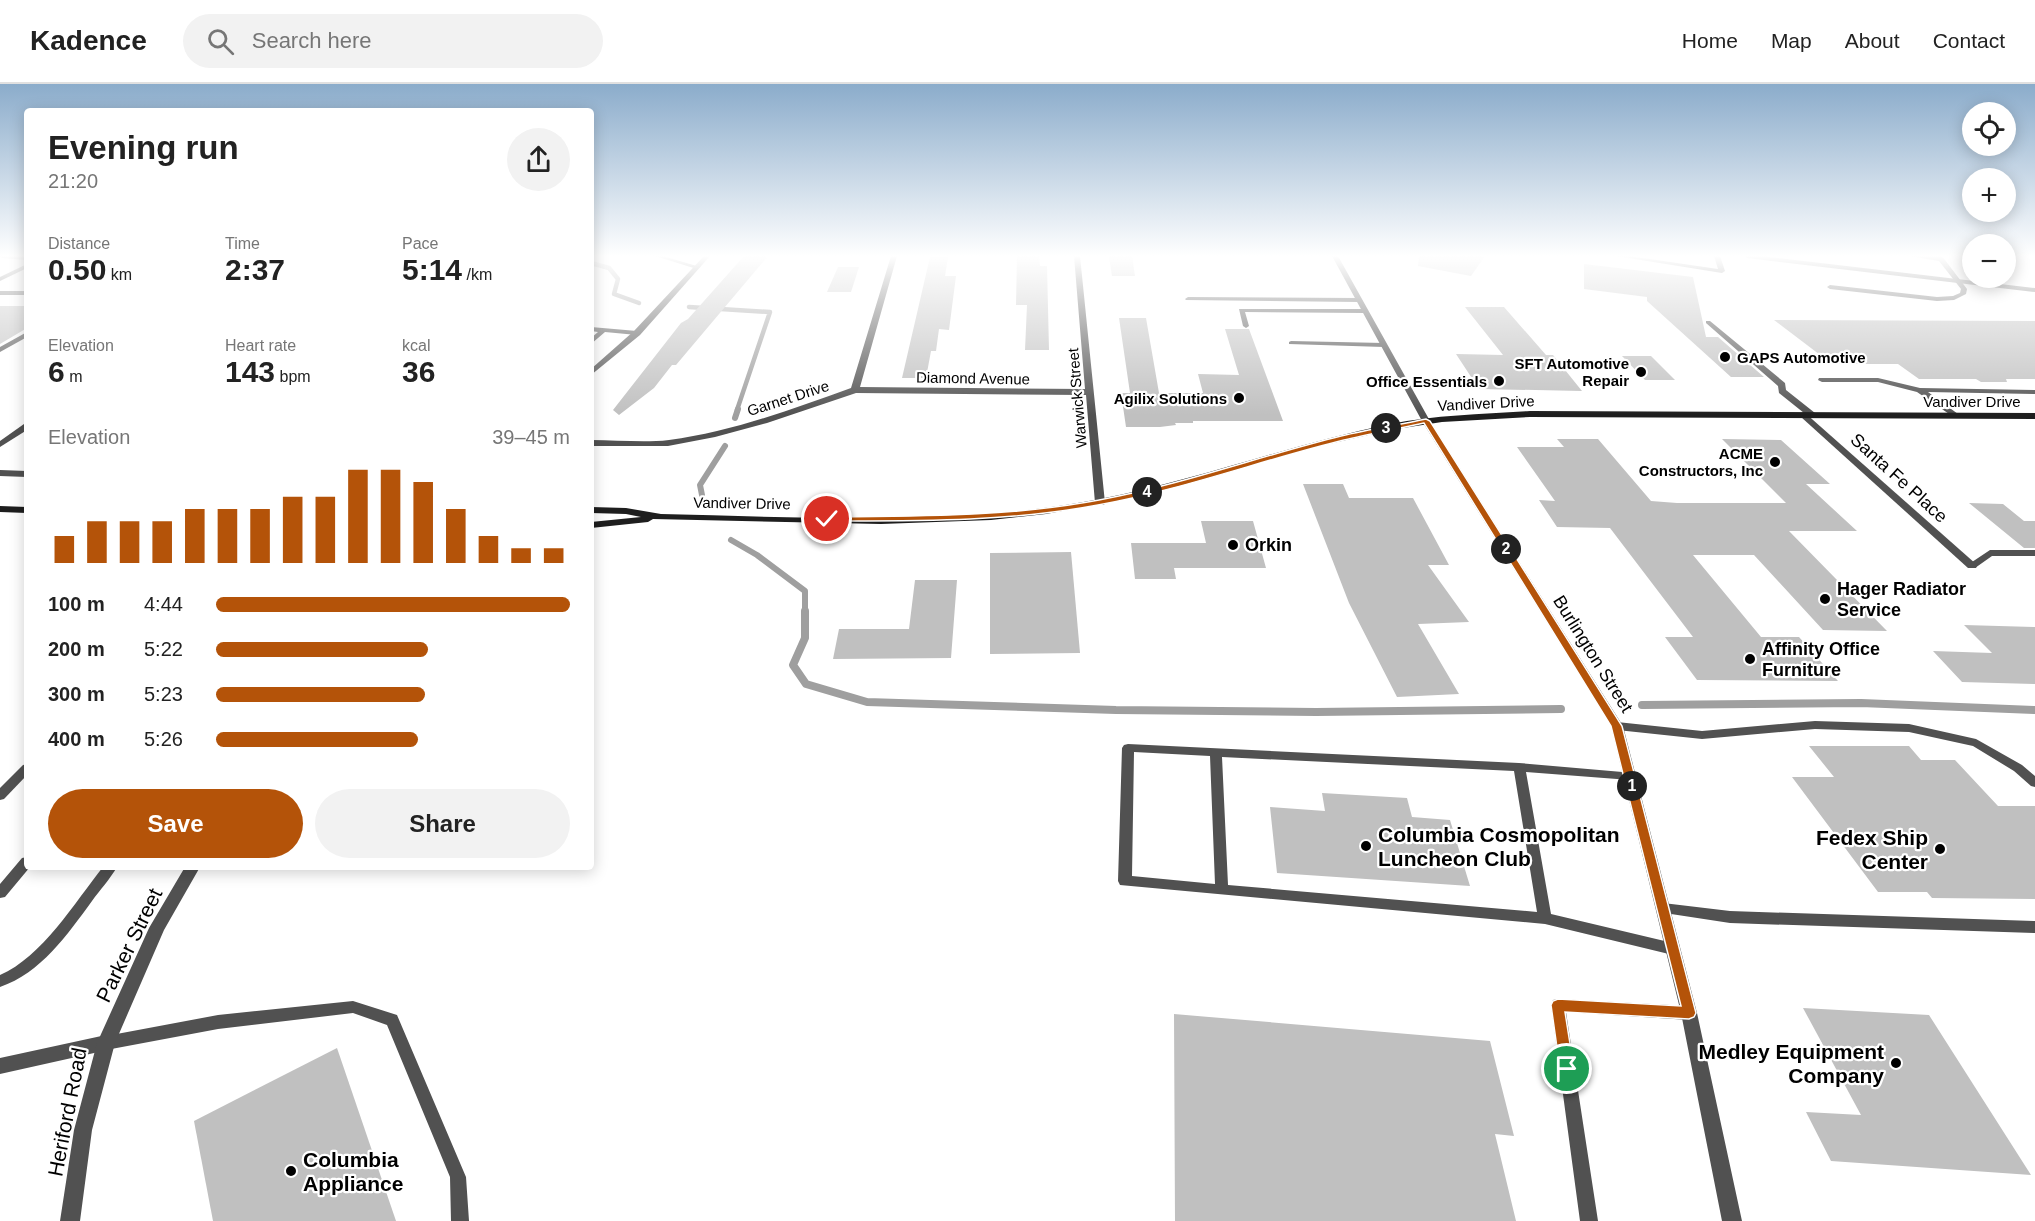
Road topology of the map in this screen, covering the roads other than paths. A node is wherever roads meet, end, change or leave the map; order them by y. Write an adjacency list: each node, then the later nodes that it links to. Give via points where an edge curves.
1 (659, 309): 10 (street)
2 (879, 309): 18 (street, Garnet Drive)
3 (1082, 309): 20 (street, Warwick Street)
4 (1264, 309): 7 (lane, via 1241,310)
5 (1364, 309): 14 (street, Burlington Street)
6 (1708, 322): 22 (lane, via 1782,385 1782,391)
7 (1246, 326)
8 (594, 329): 9 (lane)
9 (604, 330): 10 (lane); 12 (lane)
10 (637, 333): 16 (street)
11 (24, 336): 15 (lane)
12 (594, 339)
13 (1291, 343): 14 (lane)
14 (1384, 345): 25 (street, Burlington Street)
15 (0, 350)
16 (594, 370)
17 (1822, 380): 19 (lane, via 1878,380)
18 (855, 390): 20 (street, Diamond Avenue); 27 (street, Garnet Drive, via 715,434 668,443)
19 (1920, 390): 21 (lane); 23 (lane)
20 (1090, 392): 31 (street, Warwick Street)
21 (2035, 392)
22 (1808, 415): 23 (main road, Vandiver Drive); 25 (main road, Vandiver Drive, via 1530,414); 38 (street, Santa Fe Place)
23 (1955, 416): 24 (main road, Vandiver Drive)
24 (2035, 416)
25 (1426, 421): 31 (main road, Vandiver Drive, via 1343,438); 39 (street, Burlington Street)
26 (24, 428): 28 (lane)
27 (594, 443)
28 (0, 445)
29 (0, 473): 30 (lane)
30 (24, 474)
31 (1100, 503): 35 (main road, Vandiver Drive, via 940,520)
32 (0, 509): 33 (main road)
33 (24, 510)
34 (594, 510): 35 (main road, Vandiver Drive)
35 (662, 517): 36 (main road, Vandiver Drive)
36 (594, 525)
37 (2035, 553): 38 (lane, via 1990,553)
38 (1972, 566)
39 (1617, 726): 43 (street, Burlington Street); 44 (lane, via 1702,735 1815,725 1910,728 1976,743)
40 (1216, 752): 41 (lane); 49 (lane); 49 (lane, via 1128,748 1125,880)
41 (1519, 766): 43 (lane); 52 (lane)
42 (24, 771): 45 (lane)
43 (1630, 776): 51 (street, Burlington Street)
44 (2035, 783)
45 (0, 796)
46 (24, 865): 50 (lane)
47 (108, 870): 55 (lane, via 42,953 9,979)
48 (191, 870): 57 (street, Parker Street, via 157,928)
49 (1222, 889): 52 (lane)
50 (0, 893)
51 (1663, 908): 53 (lane, via 1742,918); 54 (street, Burlington Street)
52 (1545, 918): 54 (lane)
53 (2035, 927)
54 (1673, 949): 56 (street, Burlington Street)
55 (0, 981)
56 (1689, 1013): 61 (lane, via 1558,1005); 62 (street, Burlington Street)
57 (106, 1043): 58 (street, Heriford Road); 59 (street, Heriford Road, via 83,1130); 60 (lane, via 218,1022 353,1007 392,1020 458,1177)
58 (0, 1066)
59 (69, 1221)
60 (460, 1221)
61 (1589, 1221)
62 (1732, 1221)

